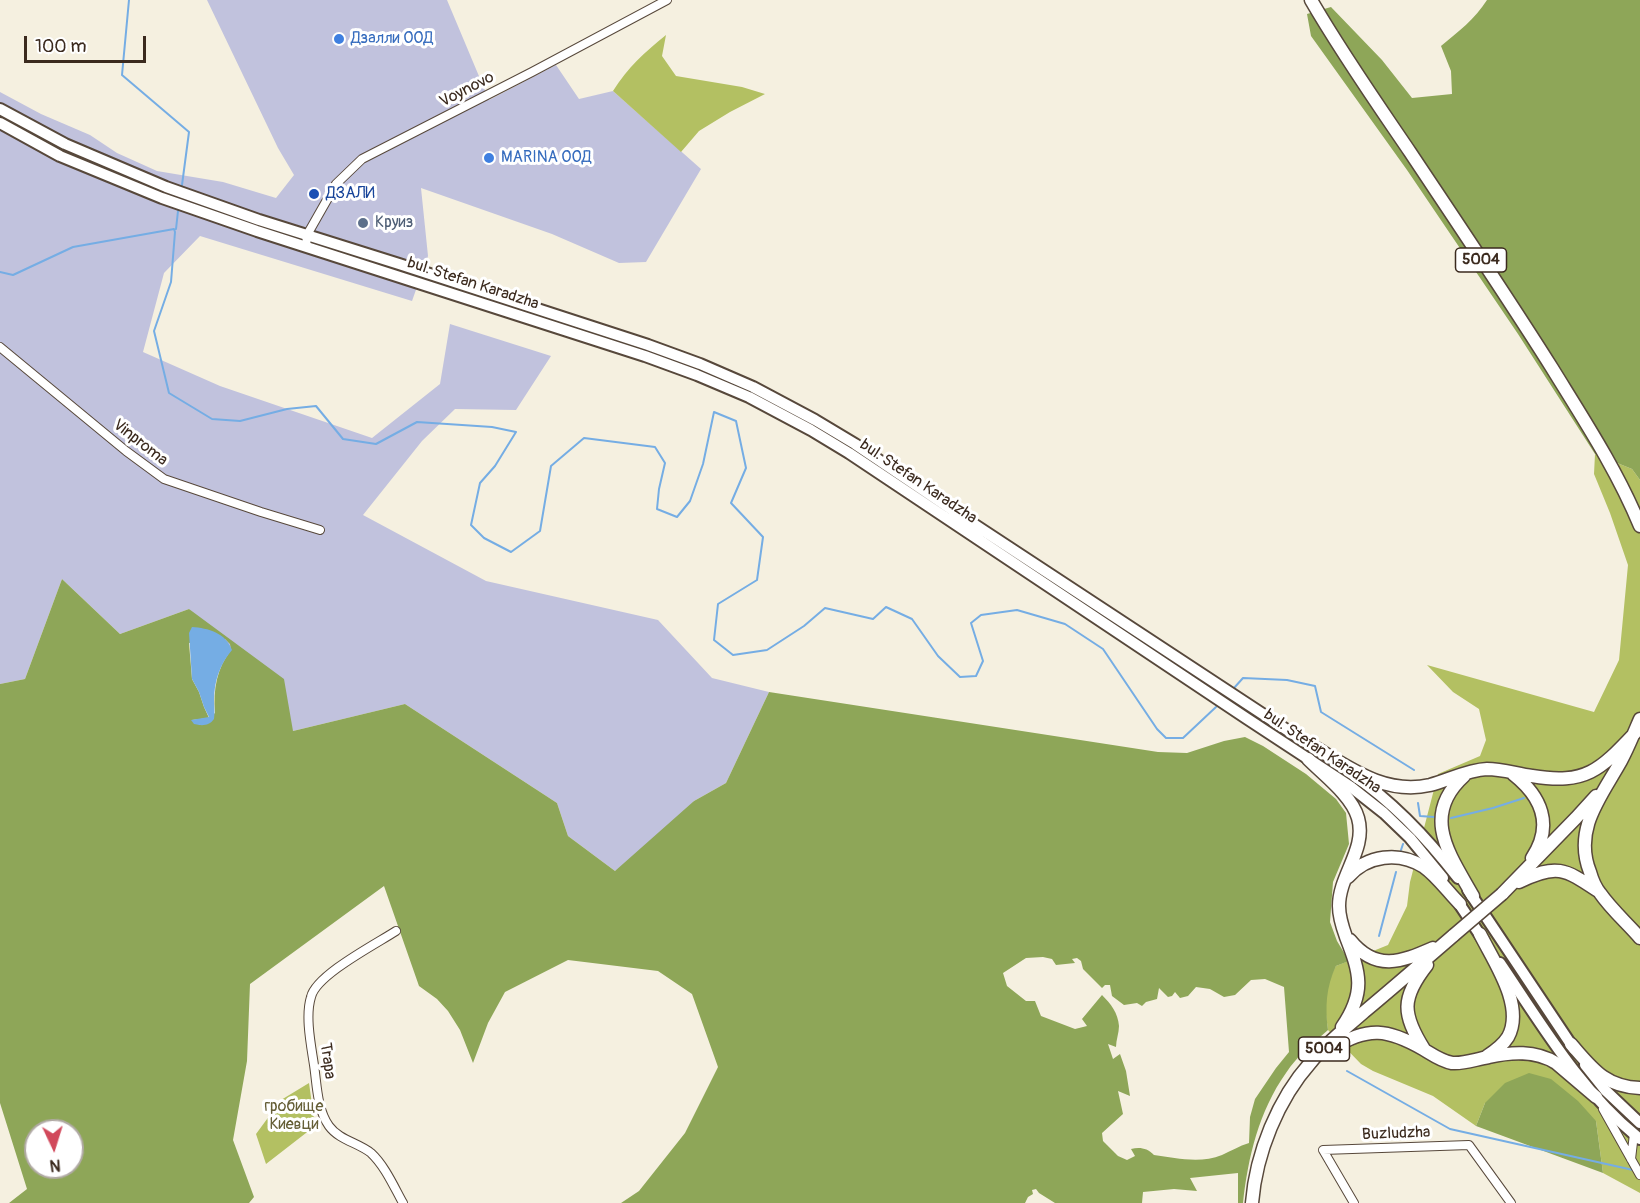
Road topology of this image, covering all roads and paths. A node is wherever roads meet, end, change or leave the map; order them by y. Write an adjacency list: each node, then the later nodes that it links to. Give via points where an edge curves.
1 (667, 0): 5 (street, Voynovo, via 362,159 336,184)
2 (1311, 0): 7 (main road, 5004, via 1595,437)
3 (0, 109): 5 (main road, bul. Stefan Karadzha, via 65,144)
4 (0, 123): 5 (main road, bul. Stefan Karadzha, via 60,156 162,198)
5 (307, 241): 11 (main road, bul. Stefan Karadzha, via 645,356 749,397 849,453 1236,712)
6 (0, 346): 8 (street, Vinproma, via 164,478)
7 (1640, 526)
8 (320, 530)
9 (1640, 719): 10 (main road, 5004)
10 (1635, 733): 12 (main road, via 1591,773 1547,778); 14 (main road, 5004)
11 (1312, 754): 13 (main road, via 1396,786 1428,785); 15 (main road, via 1358,817 1359,840); 18 (main road, bul. Stefan Karadzha, via 1359,778 1391,804 1430,843); 19 (main road, bul. Stefan Karadzha, via 1410,838)
12 (1510, 772): 13 (main road, via 1490,769); 16 (main road, via 1539,804 1543,825 1537,851)
13 (1467, 773): 18 (main road, via 1448,796 1441,826 1447,849)
14 (1607, 784): 16 (main road, 5004); 17 (main road, via 1584,834 1586,862)
15 (1343, 882): 19 (main road, via 1366,862 1401,858 1428,871); 21 (main road, via 1339,908)
16 (1505, 890): 17 (main road, via 1540,872 1556,870 1571,874); 24 (main road, 5004, bridge)
17 (1599, 892): 23 (main road)
18 (1473, 896): 26 (main road, bul. Stefan Karadzha)
19 (1460, 904): 22 (main road, bul. Stefan Karadzha)
20 (396, 931): 36 (street, Trapa, via 321,981 311,995 309,1019 324,1119 337,1134 372,1154)
21 (1345, 934): 24 (main road, via 1363,954 1383,961 1411,957); 25 (main road, via 1359,984 1353,1006)
22 (1480, 934): 28 (main road, via 1509,991 1513,1010 1507,1039); 31 (main road, bul. Stefan Karadzha)
23 (1640, 938)
24 (1450, 939): 25 (main road, 5004); 27 (main road, via 1416,979 1408,998 1409,1020)
25 (1334, 1038): 29 (main road, 5004)
26 (1571, 1044): 30 (main road, via 1603,1078 1617,1085); 32 (main road, bul. Stefan Karadzha, via 1595,1079)
27 (1425, 1050): 28 (main road, via 1454,1063); 29 (main road, via 1397,1036 1371,1033 1351,1037)
28 (1486, 1057): 31 (main road, via 1541,1055 1563,1068)
29 (1311, 1061): 37 (main road, 5004, via 1274,1121 1260,1159)
30 (1640, 1088)
31 (1596, 1097): 33 (main road, bul. Stefan Karadzha); 34 (street)
32 (1640, 1123)
33 (1637, 1137): 34 (street)
34 (1632, 1160): 35 (street)
35 (1640, 1175)
36 (403, 1203)
37 (1252, 1203)
38 (1354, 1203): 39 (street, Buzludzha, via 1323,1150 1469,1145)
39 (1511, 1203)

